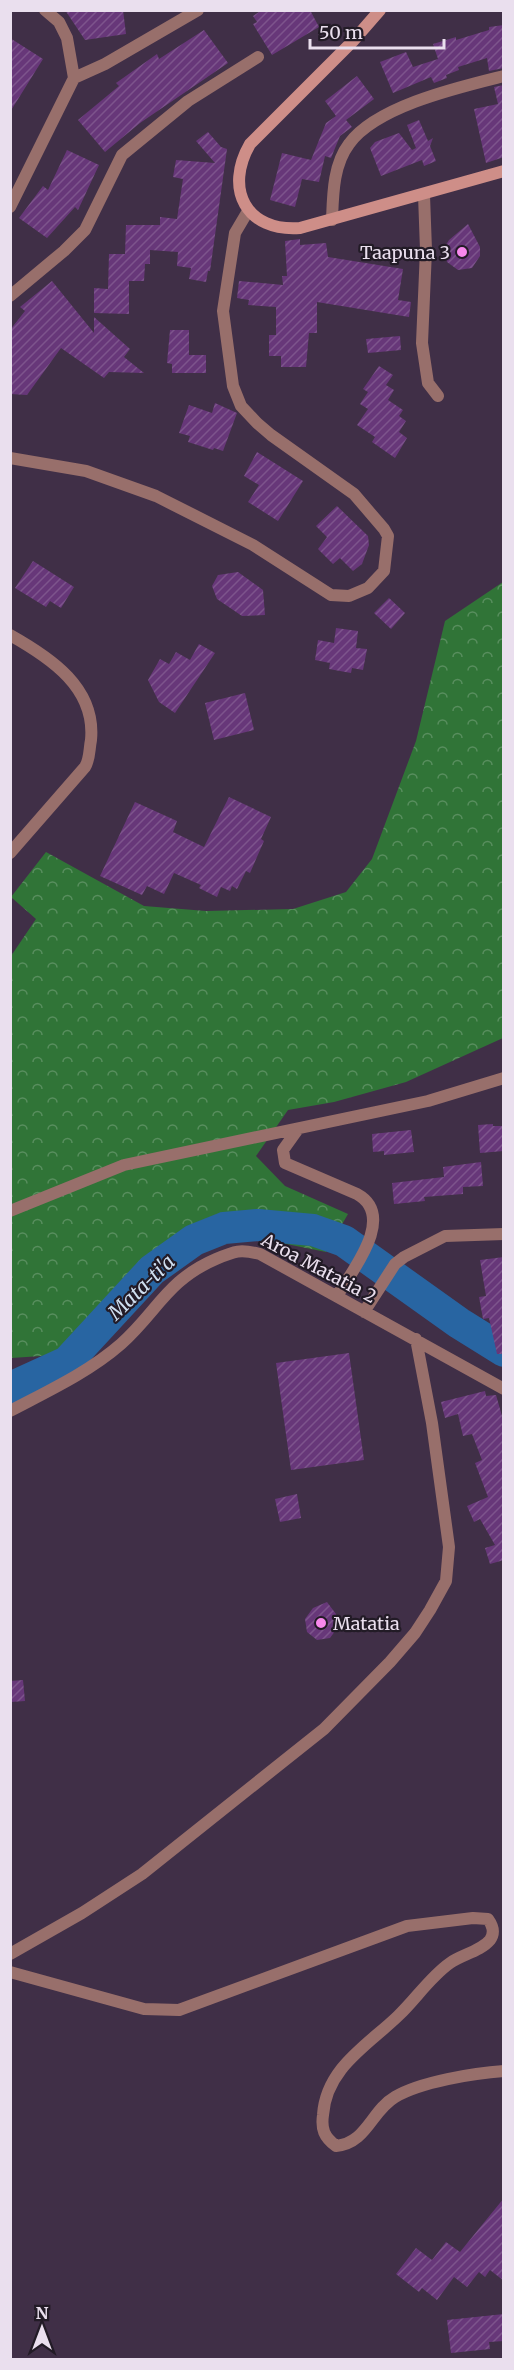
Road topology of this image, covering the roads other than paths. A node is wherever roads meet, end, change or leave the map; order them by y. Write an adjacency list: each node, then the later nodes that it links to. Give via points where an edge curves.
1 (45, 10): 6 (street, via 59,22 67,38)
2 (198, 10): 6 (street)
3 (380, 10): 10 (main road, via 250,144 238,177)
4 (258, 57): 12 (street, via 188,101 122,155 85,230)
5 (504, 76): 11 (street, via 403,107 357,134 336,174)
6 (74, 78): 9 (street)
7 (504, 171): 8 (main road)
8 (424, 195): 11 (main road); 13 (street, via 422,343 426,377)
9 (10, 207)
10 (249, 211): 11 (main road, via 261,222 286,229); 14 (street, via 235,233 223,311 233,386 241,406 257,423 354,494 384,529 388,536 384,571 368,588 350,596 331,595 253,545 156,496 86,471)
11 (332, 220)
12 (10, 296)
13 (438, 396)
14 (10, 458)
15 (10, 635): 16 (street, via 70,677 82,695 92,731 85,767)
16 (10, 854)
17 (504, 1078): 18 (street, via 428,1101)
18 (298, 1129): 19 (street, via 124,1164); 21 (street, via 283,1150 285,1163 357,1194 372,1206 371,1239)
19 (10, 1211)
20 (504, 1234): 22 (street, via 446,1236 395,1264)
21 (337, 1296): 22 (street, Aroa Matatia 2); 25 (street, Aroa Matatia 2, via 260,1254 232,1252 191,1272 172,1287 122,1343 102,1358)
22 (364, 1312): 23 (street, Aroa Matatia 2)
23 (416, 1339): 24 (street, Aroa Matatia 2); 26 (street, via 449,1547 446,1581 415,1633 324,1729 133,1880)
24 (504, 1389)
25 (10, 1411)
26 (10, 1954)
27 (10, 1972): 28 (street, via 144,2009 179,2010 407,1926 488,1919 493,1935 488,1943 448,1964 336,2075 323,2107 322,2127 327,2139 336,2146 345,2145 395,2097 453,2079)
28 (504, 2071)

